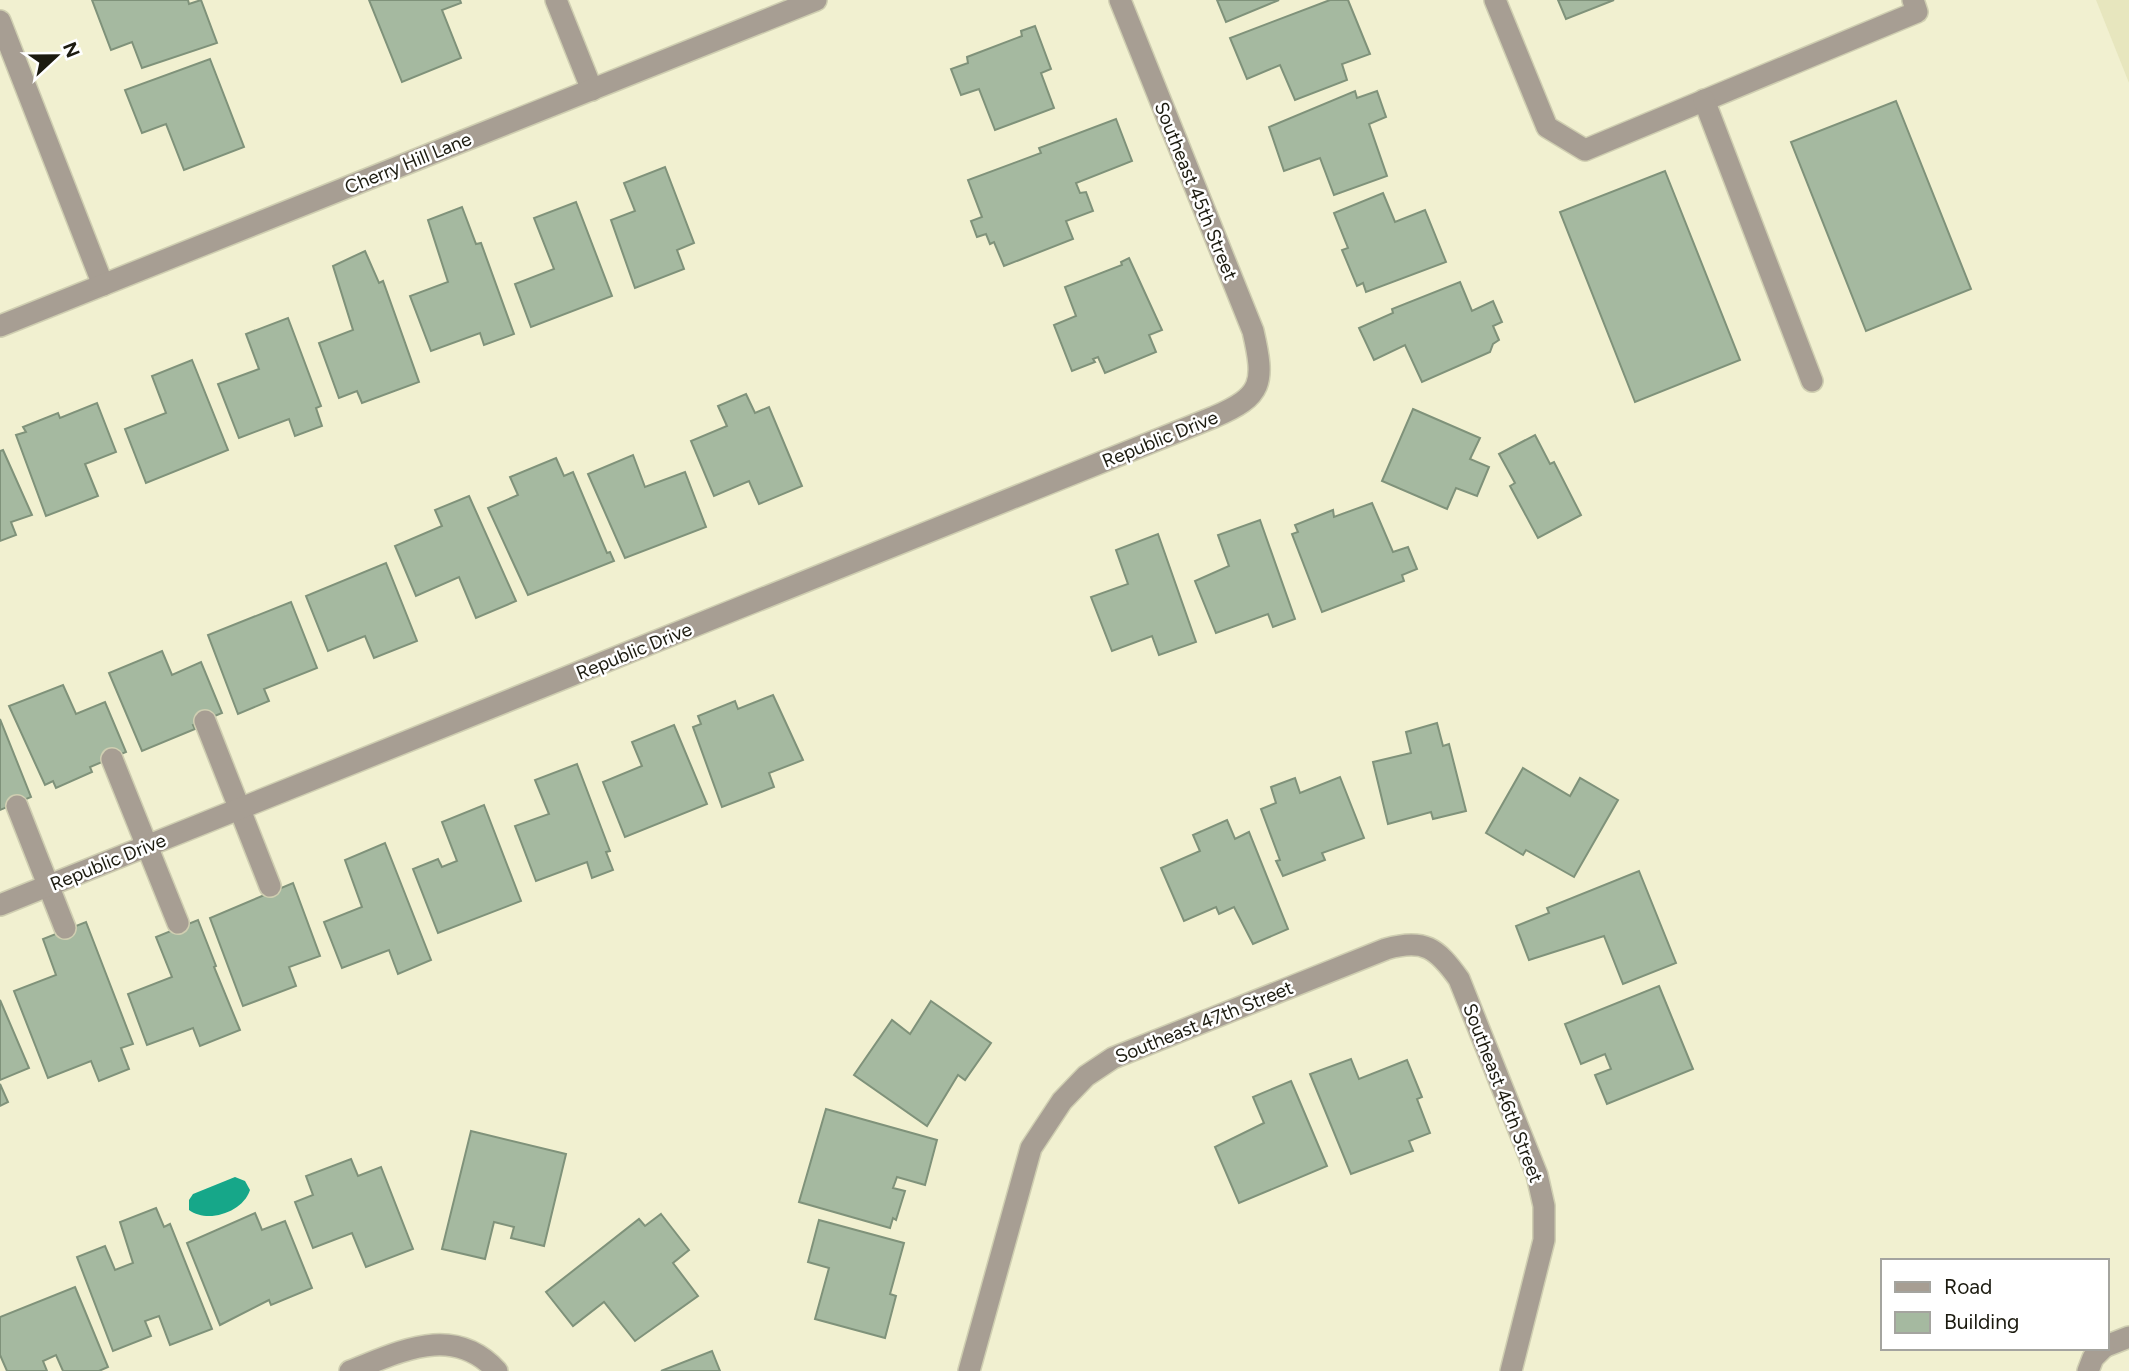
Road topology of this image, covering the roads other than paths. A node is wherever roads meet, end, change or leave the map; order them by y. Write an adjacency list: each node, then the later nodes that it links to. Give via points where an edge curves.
1 (556, 0): 7 (street)
2 (816, 0): 7 (street, Cherry Hill Lane)
3 (1120, 0): 12 (street, Southeast 45th Street, via 1252,331 1259,358)
4 (1494, 0): 8 (street, via 1547,127 1585,150)
5 (1913, 0): 8 (street, via 1917,12)
6 (0, 21): 9 (street)
7 (592, 90): 9 (street, Cherry Hill Lane)
8 (1704, 100): 11 (street)
9 (103, 285): 10 (street, Cherry Hill Lane)
10 (0, 326)
11 (1812, 381)
12 (1258, 384): 16 (street, Republic Drive, via 1246,401 1214,417)
13 (205, 721): 16 (street)
14 (112, 759): 17 (street)
15 (17, 806): 18 (street)
16 (240, 809): 17 (street, Republic Drive); 19 (street)
17 (147, 847): 18 (street, Republic Drive); 21 (street)
18 (49, 886): 20 (street, Republic Drive); 22 (street)
19 (270, 886)
20 (0, 905)
21 (178, 923)
22 (65, 928)
23 (1430, 949): 29 (street, Southeast 47th Street, via 1410,942 1386,948 1113,1058 1086,1076 1062,1101 1031,1148); 30 (street, Southeast 46th Street, via 1459,979 1542,1196 1544,1240)
24 (2129, 1336): 25 (street)
25 (2108, 1346)
26 (2102, 1350): 31 (street)
27 (350, 1371): 28 (street, via 431,1342 461,1349 488,1361)
28 (497, 1371)
29 (969, 1371)
30 (1511, 1371)
31 (2088, 1371)

